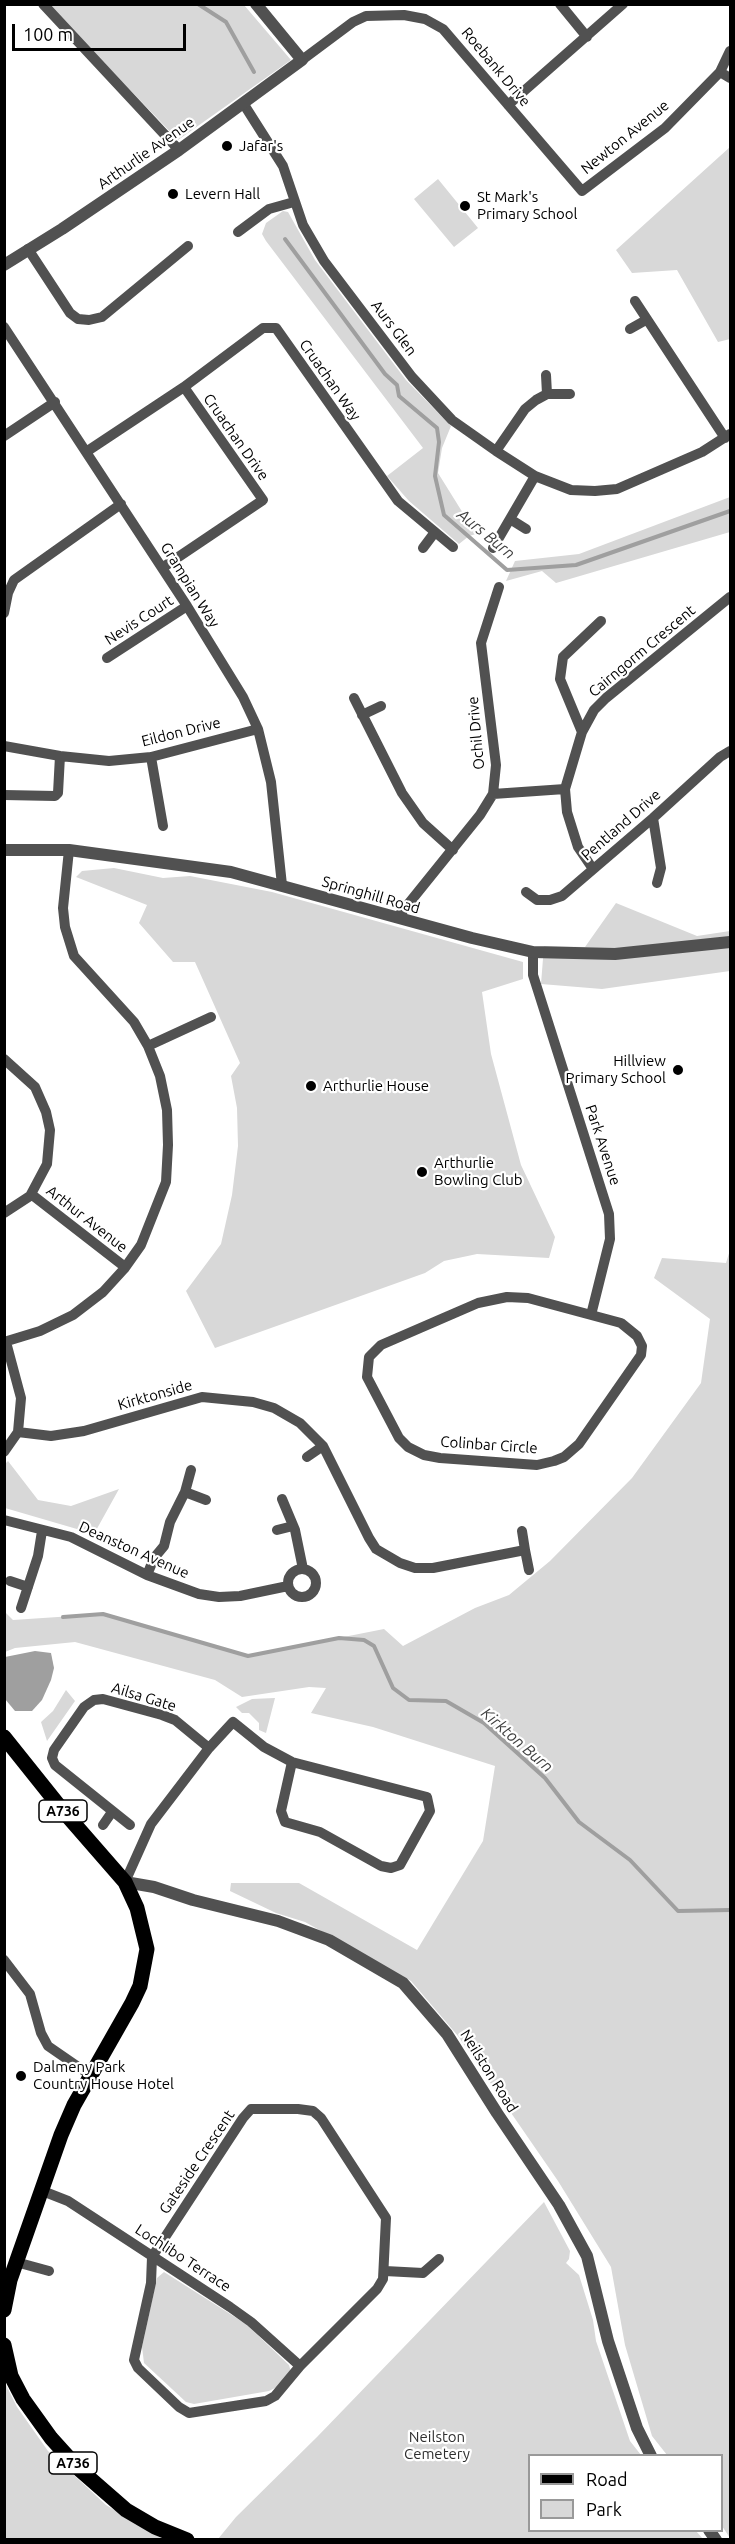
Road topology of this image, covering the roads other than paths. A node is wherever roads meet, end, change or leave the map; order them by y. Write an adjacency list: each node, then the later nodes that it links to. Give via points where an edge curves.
1 (43, 4): 12 (street)
2 (256, 4): 7 (street)
3 (560, 4): 5 (street)
4 (623, 4): 5 (street)
5 (587, 37): 11 (street)
6 (730, 51): 8 (street, Newton Avenue)
7 (302, 60): 10 (street, Arthurlie Avenue); 11 (street, Roebank Drive, via 366,16 425,19 443,28)
8 (720, 72): 9 (street); 13 (street, Newton Avenue, via 665,128)
9 (730, 78)
10 (243, 103): 12 (street, Arthurlie Avenue); 14 (street, Aurs Glen, via 283,166)
11 (508, 105): 13 (street, Roebank Drive)
12 (179, 150): 17 (street, Arthurlie Avenue, via 62,230)
13 (582, 191)
14 (294, 202): 15 (street, via 269,209); 30 (street, Aurs Glen, via 324,261 412,377 453,420)
15 (238, 232)
16 (188, 246): 17 (street, via 102,317 89,320 70,313)
17 (27, 249): 18 (street, Arthurlie Avenue)
18 (4, 265)
19 (635, 301): 20 (street)
20 (646, 320): 22 (street); 29 (street)
21 (4, 327): 27 (street, Grampian Way)
22 (630, 329)
23 (546, 375): 25 (street)
24 (184, 387): 31 (street, Cruachan Drive); 36 (street, Cruachan Way, via 263,328 276,328 391,493); 40 (street, Cruachan Drive, via 262,500)
25 (547, 394): 26 (street); 30 (street, via 525,409)
26 (570, 394)
27 (55, 402): 28 (street); 31 (street, Grampian Way)
28 (4, 436)
29 (728, 436): 32 (street, Aurs Glen, via 702,452 617,489 571,490)
30 (496, 451): 32 (street, Aurs Glen)
31 (86, 452): 33 (street, Grampian Way)
32 (535, 476): 34 (street)
33 (121, 504): 40 (street, Grampian Way); 44 (street, via 19,576 8,593)
34 (510, 519): 35 (street); 39 (street)
35 (526, 529)
36 (435, 532): 37 (street, Cruachan Way); 38 (street)
37 (453, 547)
38 (423, 548)
39 (493, 548)
40 (162, 568): 43 (street, Grampian Way)
41 (499, 586): 57 (street, Ochil Drive, via 482,643 496,765)
42 (730, 597): 51 (street, Cairngorm Crescent, via 606,698)
43 (187, 606): 46 (street, Nevis Court); 50 (street, Grampian Way, via 243,697)
44 (4, 613)
45 (601, 621): 51 (street, via 563,657 560,679)
46 (107, 658)
47 (354, 698): 49 (street)
48 (381, 706): 49 (street)
49 (362, 715): 63 (street, via 402,793 423,823)
50 (258, 729): 55 (street, Eildon Drive); 66 (street, Grampian Way, via 271,783)
51 (582, 732): 56 (street, Cairngorm Crescent)
52 (4, 746): 54 (street, Eildon Drive)
53 (730, 751): 59 (street, Pentland Drive)
54 (60, 756): 55 (street, Eildon Drive, via 109,760); 58 (street, via 55,796)
55 (151, 757): 60 (street)
56 (565, 789): 57 (street); 64 (street, Cairngorm Crescent, via 567,812 578,847)
57 (493, 794): 63 (street, Ochil Drive)
58 (4, 795)
59 (654, 818): 64 (street, Pentland Drive); 65 (street, via 661,868)
60 (163, 826)
61 (4, 850): 62 (street, Springhill Road)
62 (69, 850): 66 (street, Springhill Road, via 231,872); 72 (street, via 63,908 74,956 134,1022)
63 (453, 850): 68 (street, Ochil Drive)
64 (593, 869): 67 (street, Pentland Drive, via 562,896 537,900)
65 (657, 883)
66 (282, 885): 68 (street, Springhill Road)
67 (526, 892)
68 (397, 918): 70 (street, Springhill Road)
69 (730, 942): 70 (street, Springhill Road, via 615,954)
70 (533, 952): 77 (street, Park Avenue, via 533,975 609,1214 610,1239)
71 (211, 1017): 72 (street)
72 (148, 1046): 76 (street, via 167,1110 166,1182 141,1245)
73 (4, 1059): 74 (street, via 35,1087 50,1130 47,1164)
74 (31, 1194): 75 (street); 76 (street, Arthur Avenue)
75 (4, 1214)
76 (125, 1267): 78 (street, via 103,1292 73,1315)
77 (591, 1315): 77 (street, Colinbar Circle, via 630,1329 642,1346 641,1355 579,1444 554,1461 537,1465 424,1455 399,1438 367,1377 369,1357 381,1345 491,1299 528,1298)
78 (5, 1342): 79 (street, via 21,1398)
79 (18, 1432): 80 (street, Kirktonside, via 62,1435 182,1401 226,1398 274,1408 300,1423); 81 (street)
80 (323, 1446): 82 (street); 92 (street, Kirktonside, via 369,1538 388,1557 415,1568 433,1568)
81 (4, 1452)
82 (307, 1457)
83 (191, 1470): 84 (street)
84 (185, 1492): 86 (street); 95 (street, via 175,1508 164,1546)
85 (282, 1499): 88 (street, Deanston Avenue)
86 (206, 1500)
87 (4, 1520): 90 (street, Deanston Avenue)
88 (293, 1526): 89 (street); 93 (street, Deanston Avenue)
89 (277, 1530)
90 (42, 1531): 95 (street, Deanston Avenue, via 72,1537); 98 (street)
91 (522, 1531): 92 (street)
92 (525, 1550): 94 (street)
93 (303, 1569): 97 (street, via 291,1574); 97 (street, Deanston Avenue, via 315,1576 312,1594 298,1597)
94 (529, 1570)
95 (147, 1575): 97 (street, Deanston Avenue, via 219,1597)
96 (10, 1581): 98 (street)
97 (288, 1586)
98 (28, 1587): 99 (street)
99 (21, 1608)
100 (4, 1737): 106 (main road, A736)
101 (209, 1748): 102 (street, via 233,1722 264,1747); 103 (street, Ailsa Gate, via 175,1720 162,1715 103,1700 89,1702 52,1758 55,1765); 106 (street, via 151,1824)
102 (292, 1762): 102 (street, via 427,1797 430,1811 400,1865 381,1866 320,1832 285,1822 281,1810)
103 (112, 1812): 104 (street); 105 (street, Ailsa Gate)
104 (103, 1825)
105 (130, 1825)
106 (125, 1882): 108 (main road, A736, via 137,1908 147,1960 132,2004); 118 (street, Neilston Road, via 278,1921 329,1940 403,1983 447,2034 559,2205 587,2256 608,2341 637,2428)
107 (4, 1960): 108 (street, via 30,1994 48,2046)
108 (90, 2075): 109 (main road, A736)
109 (40, 2190): 110 (street, Lochlibo Terrace, via 68,2201); 112 (main road, A736)
110 (152, 2257): 114 (street, Gateside Crescent, via 251,2109 298,2109 313,2111 321,2118 386,2218); 117 (street, Lochlibo Terrace, via 251,2322); 117 (street, via 151,2283 135,2360 138,2368 179,2407 189,2413 266,2401)
111 (439, 2259): 114 (street, via 423,2273)
112 (16, 2262): 113 (street); 115 (main road, A736)
113 (49, 2271)
114 (385, 2271): 117 (street, via 376,2289)
115 (4, 2310)
116 (4, 2346): 119 (main road, A736, via 11,2376 23,2398 51,2439 79,2469 126,2510)
117 (300, 2366)
118 (650, 2454)
119 (187, 2540)

